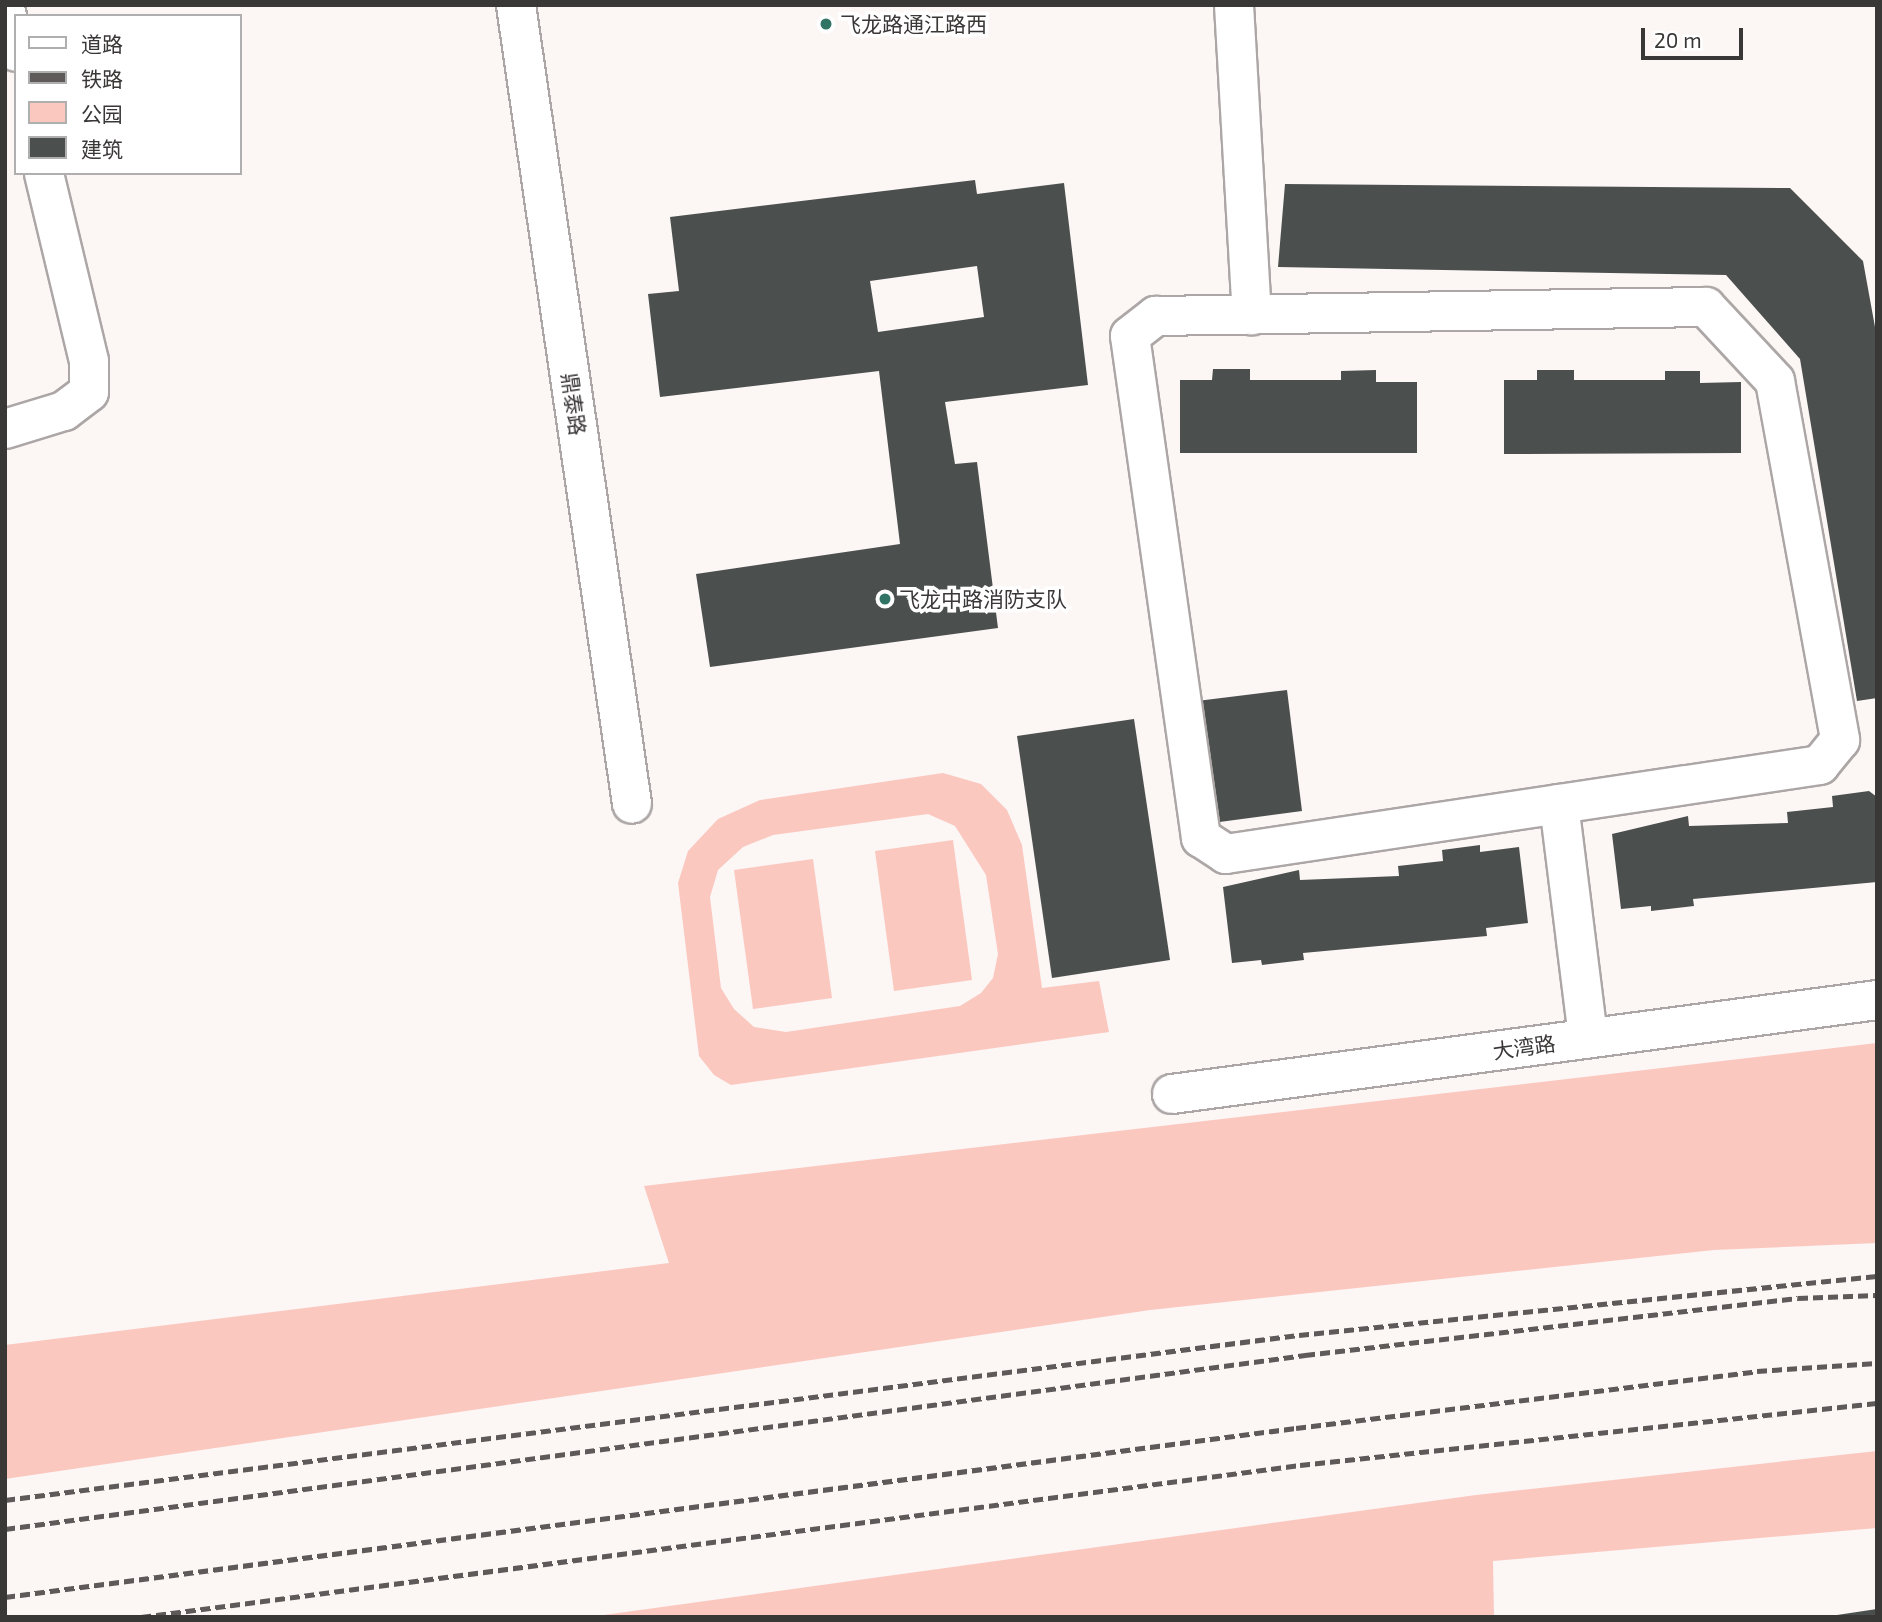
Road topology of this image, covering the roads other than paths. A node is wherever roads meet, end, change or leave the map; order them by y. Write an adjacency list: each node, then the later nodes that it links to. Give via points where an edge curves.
1 (516, 5): 8 (street, 鼎泰路)
2 (1234, 5): 6 (street)
3 (5, 8): 4 (street)
4 (14, 44)
5 (44, 175): 7 (street, via 89,361 89,392 64,411)
6 (1252, 315): 9 (street, via 1156,316 1130,337 1201,838 1226,854); 9 (street, via 1706,307 1775,381 1840,740 1820,765)
7 (5, 429)
8 (632, 804)
9 (1559, 804): 11 (street)
10 (1877, 1000): 11 (street, 大湾路)
11 (1588, 1038): 12 (street, 大湾路)
12 (1172, 1094)

